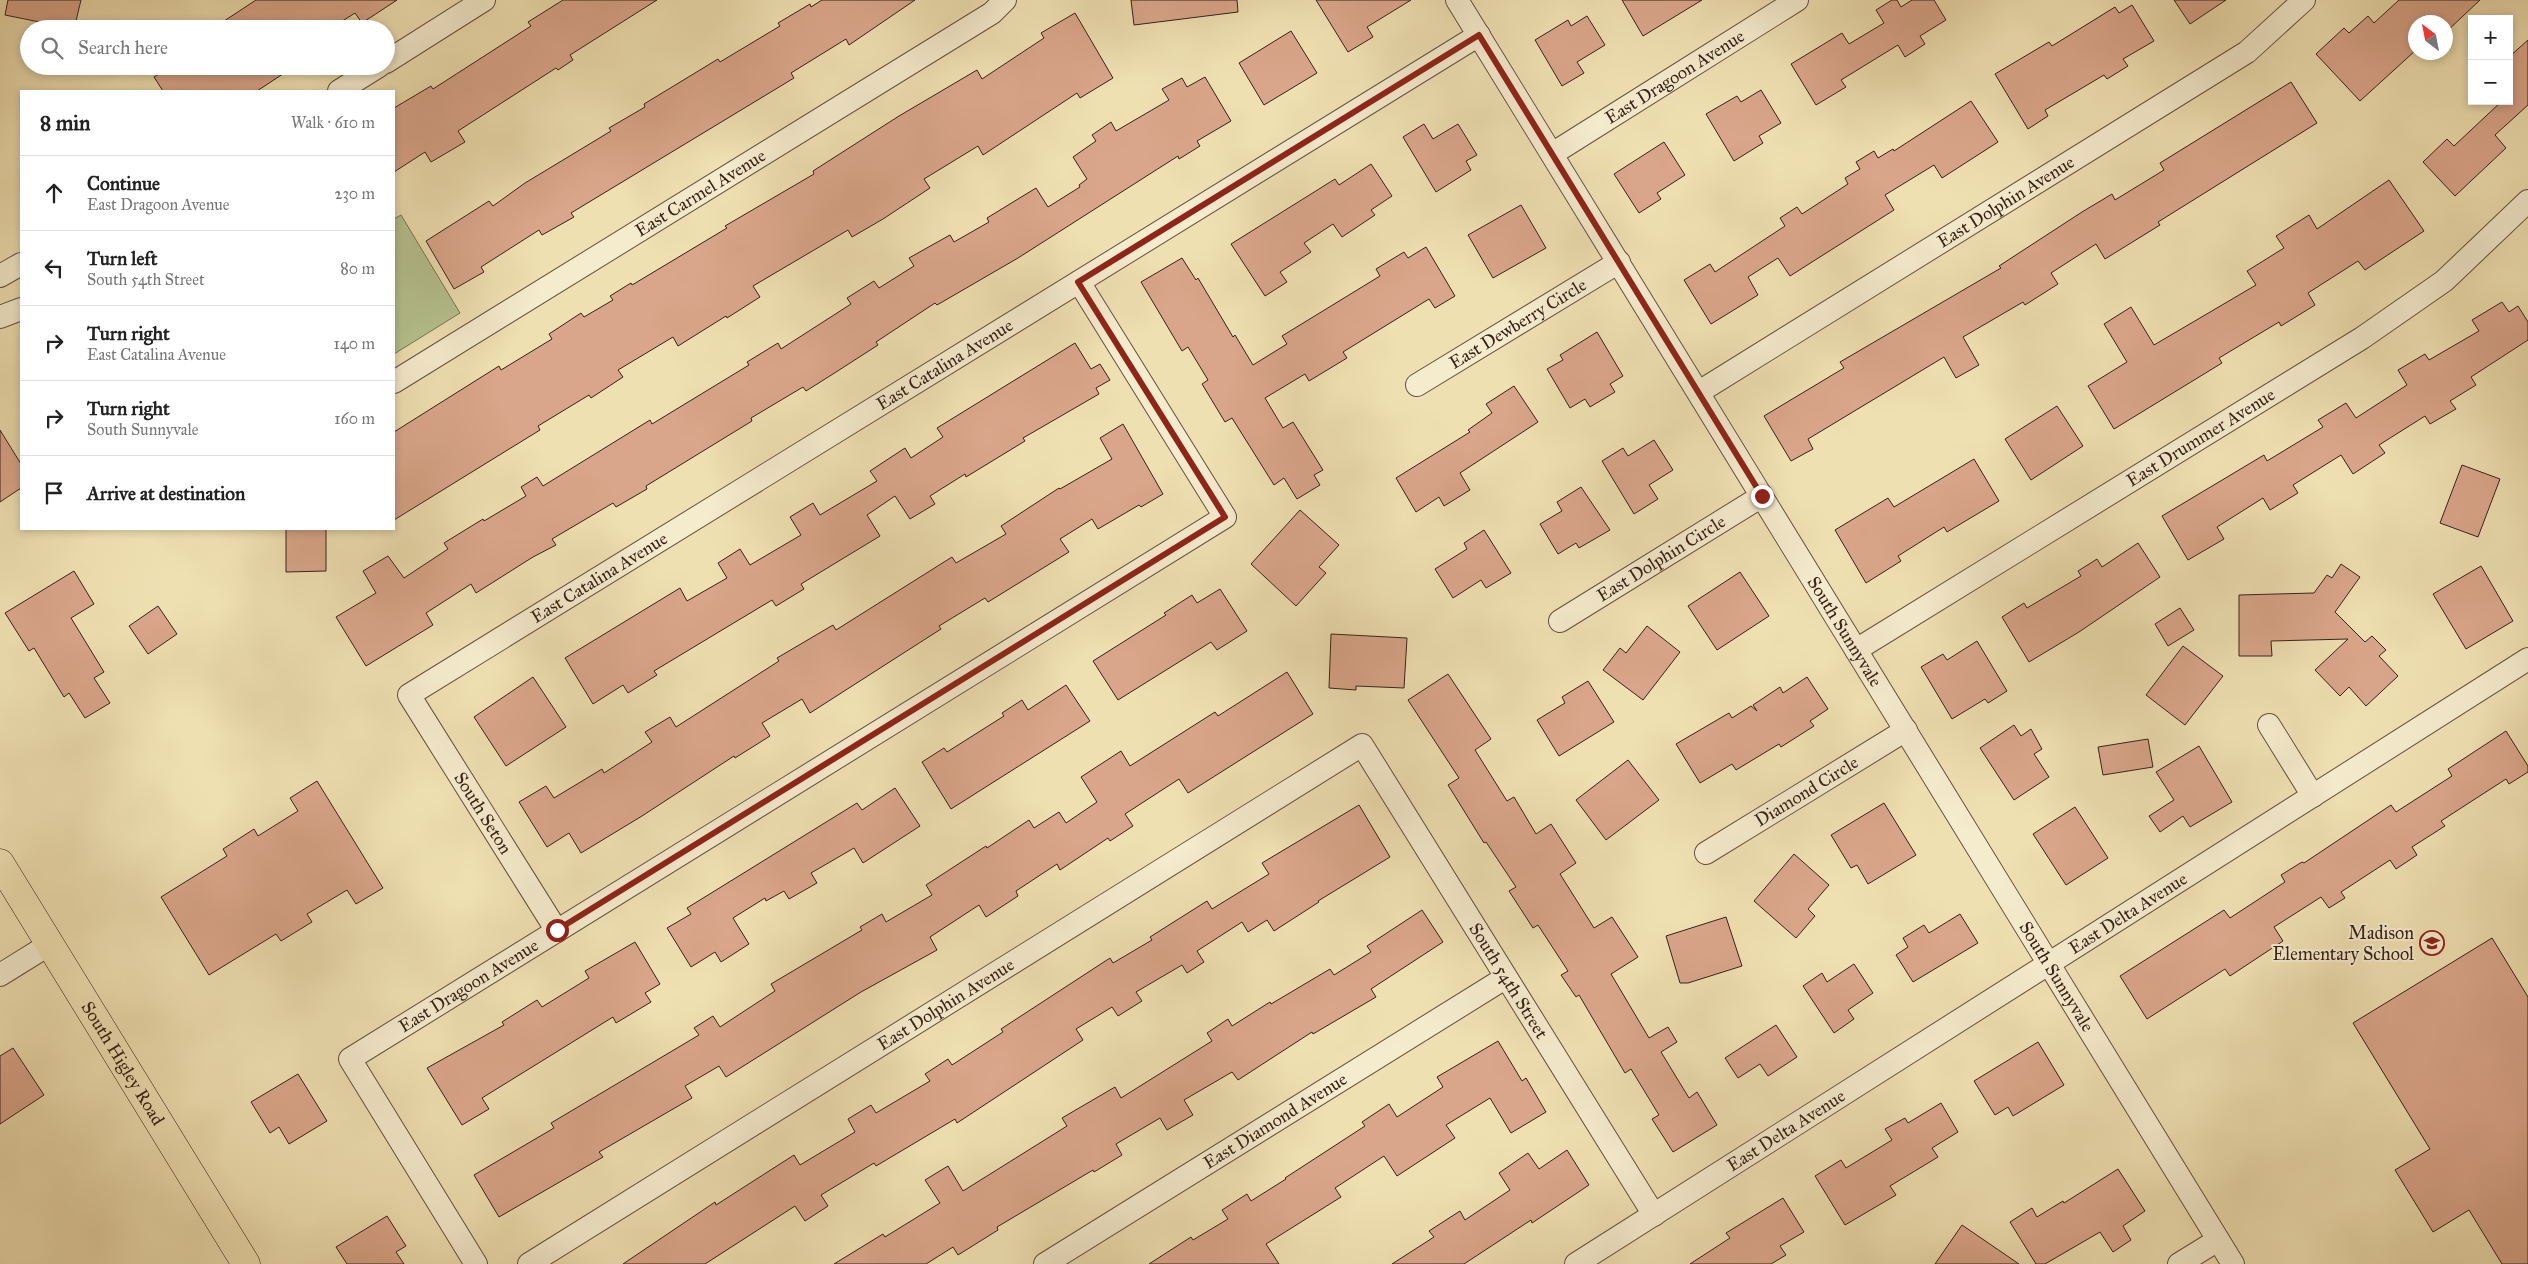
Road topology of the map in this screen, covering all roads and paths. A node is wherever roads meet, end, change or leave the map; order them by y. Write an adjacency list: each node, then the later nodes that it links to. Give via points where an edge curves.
1 (484, 0): 7 (street)
2 (1005, 0): 18 (street, East Carmel Avenue, via 992,13)
3 (1457, 0): 6 (street, South Sunnyvale)
4 (1797, 0): 10 (street, East Dragoon Avenue)
5 (2304, 0): 20 (street, East Dolphin Avenue, via 2247,52)
6 (1479, 35): 10 (street, South Sunnyvale); 15 (street, East Catalina Avenue)
7 (395, 56)
8 (365, 75): 9 (street)
9 (341, 90)
10 (1552, 154): 12 (street, South Sunnyvale)
11 (2528, 201): 23 (street, East Drummer Avenue, via 2444,281 2362,338)
12 (1619, 262): 19 (street, East Dewberry Circle); 20 (street, South Sunnyvale)
13 (20, 265): 14 (street)
14 (0, 276)
15 (1078, 282): 25 (street, East Catalina Avenue); 32 (street, East Dragoon Avenue, via 1225,517)
16 (20, 309): 17 (street)
17 (0, 317)
18 (395, 381)
19 (1417, 385)
20 (1698, 392): 21 (street, South Sunnyvale)
21 (1762, 496): 22 (street, East Dolphin Circle); 23 (street, South Sunnyvale)
22 (1560, 620)
23 (1856, 650): 27 (street, South Sunnyvale)
24 (2528, 659): 29 (street, East Delta Avenue)
25 (409, 695): 32 (street, South Seton)
26 (2269, 725): 29 (street)
27 (1906, 730): 30 (street, Diamond Circle); 34 (street, South Sunnyvale)
28 (1362, 745): 36 (street, South 54th Street); 41 (street, East Dolphin Avenue)
29 (2313, 796): 34 (street, East Delta Avenue)
30 (1706, 853)
31 (0, 863): 33 (main road, South Higley Road)
32 (557, 930): 40 (street, East Dragoon Avenue, via 350,1059)
33 (50, 944): 35 (street); 39 (main road, South Higley Road)
34 (2048, 964): 37 (street, East Delta Avenue); 38 (street, South Sunnyvale)
35 (0, 975)
36 (1505, 978): 37 (street, South 54th Street); 42 (street, East Diamond Avenue)
37 (1654, 1215): 43 (street, East Delta Avenue)
38 (2218, 1240): 44 (street); 45 (street, South Sunnyvale)
39 (246, 1264)
40 (476, 1264)
41 (529, 1264)
42 (1046, 1264)
43 (1576, 1264)
44 (2179, 1264)
45 (2233, 1264)

